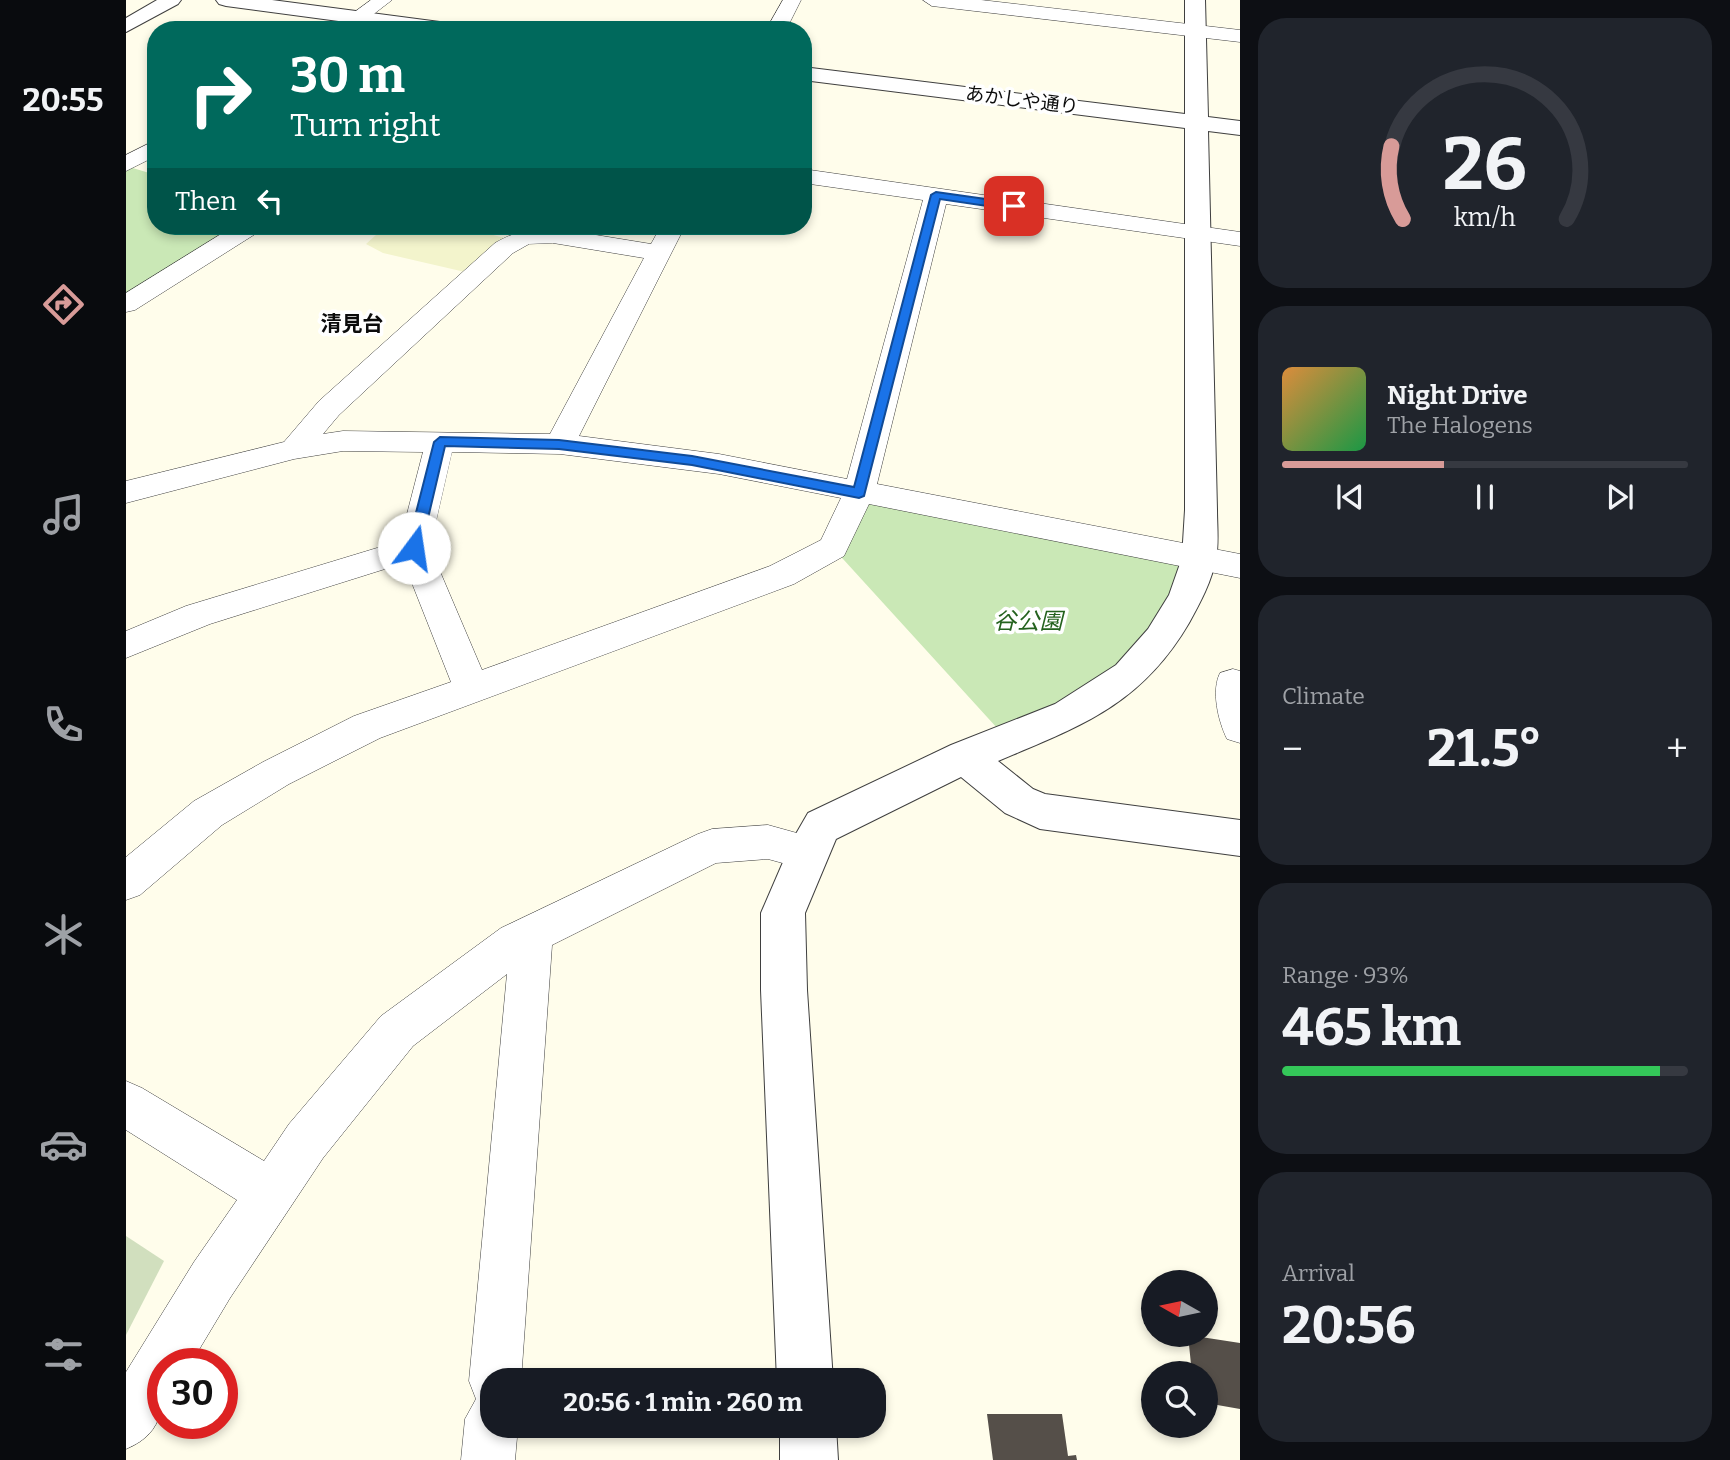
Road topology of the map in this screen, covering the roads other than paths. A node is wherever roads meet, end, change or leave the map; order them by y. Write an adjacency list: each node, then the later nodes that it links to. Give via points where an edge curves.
1 (171, 0): 12 (street)
2 (226, 0): 8 (street)
3 (383, 0): 8 (street)
4 (792, 0): 11 (street)
5 (932, 0): 6 (street)
6 (989, 3): 7 (street)
7 (1195, 15): 13 (street); 15 (street)
8 (357, 18): 9 (street); 10 (street)
9 (353, 21)
10 (382, 21)
11 (781, 21)
12 (126, 26)
13 (1240, 36)
14 (812, 74): 15 (street, あかしや通り)
15 (1195, 122): 16 (street, あかしや通り); 21 (street)
16 (1240, 128)
17 (147, 152): 18 (street)
18 (126, 164)
19 (812, 177): 20 (street)
20 (936, 195): 21 (street); 31 (street)
21 (1197, 233): 24 (street); 33 (street)
22 (237, 235): 26 (street)
23 (668, 235): 25 (street)
24 (1240, 239)
25 (659, 253): 28 (street); 29 (street, via 541,236 504,248 329,408)
26 (126, 304)
27 (440, 442): 28 (street); 29 (street, via 343,441); 32 (street)
28 (559, 444): 31 (street, via 719,464)
29 (295, 449): 30 (street)
30 (126, 492)
31 (859, 493): 33 (street); 37 (street, via 833,548 782,575)
32 (414, 548): 35 (street, via 198,615); 37 (street)
33 (1199, 558): 34 (street); 39 (street, via 1180,608 1161,639 1129,675 1068,715)
34 (1240, 566)
35 (126, 645)
36 (1240, 685): 38 (street, via 1233,683)
37 (471, 688): 42 (street, via 367,727 276,774 208,813)
38 (1240, 727)
39 (964, 757): 40 (street, via 1019,802 1040,811); 41 (street, via 822,826)
40 (1240, 838)
41 (808, 852): 43 (street, via 768,842 712,846); 47 (street, via 783,914 783,990)
42 (126, 882)
43 (532, 934): 45 (street, via 397,1031 306,1141); 46 (street)
44 (126, 1104): 45 (street)
45 (271, 1193): 48 (street)
46 (496, 1368)
47 (804, 1368)
48 (126, 1422)
49 (490, 1438): 51 (street)
50 (809, 1438): 52 (street)
51 (488, 1460)
52 (810, 1460)

